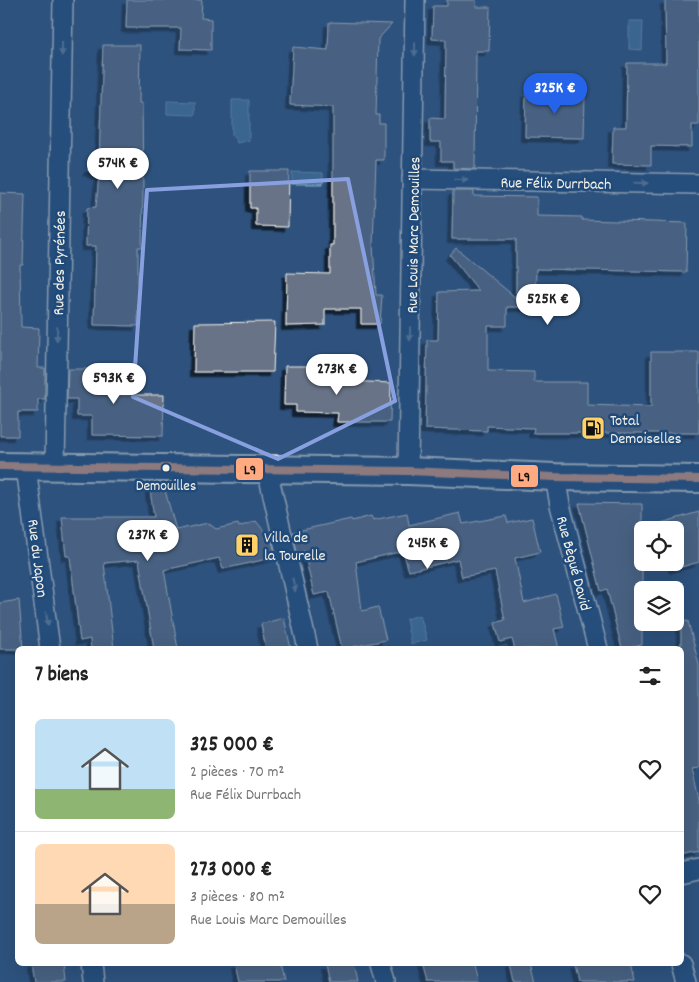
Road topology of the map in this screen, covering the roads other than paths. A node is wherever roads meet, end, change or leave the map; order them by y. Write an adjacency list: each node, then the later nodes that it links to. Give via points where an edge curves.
1 (62, 0): 6 (street, Rue des Pyrénées, one-way to 6)
2 (415, 0): 3 (street, Rue Louis Marc Demouilles, one-way to 3)
3 (412, 179): 4 (street, Rue Félix Durrbach, one-way to 4); 9 (street, Rue Louis Marc Demouilles, one-way to 9)
4 (699, 184)
5 (0, 466): 7 (main road)
6 (55, 466): 7 (main road); 8 (main road)
7 (26, 467): 12 (street, Rue du Japon, one-way to 12)
8 (267, 469): 9 (main road); 13 (street, one-way to 13)
9 (408, 471): 10 (main road)
10 (555, 477): 11 (main road); 14 (street, Rue Bègué David)
11 (699, 479)
12 (50, 646)
13 (307, 646)
14 (597, 646)
15 (699, 869): 16 (street)
16 (684, 872)
17 (91, 966): 20 (street)
18 (382, 966): 21 (street)
19 (682, 966): 22 (street)
20 (93, 982)
21 (386, 982)
22 (686, 982)

